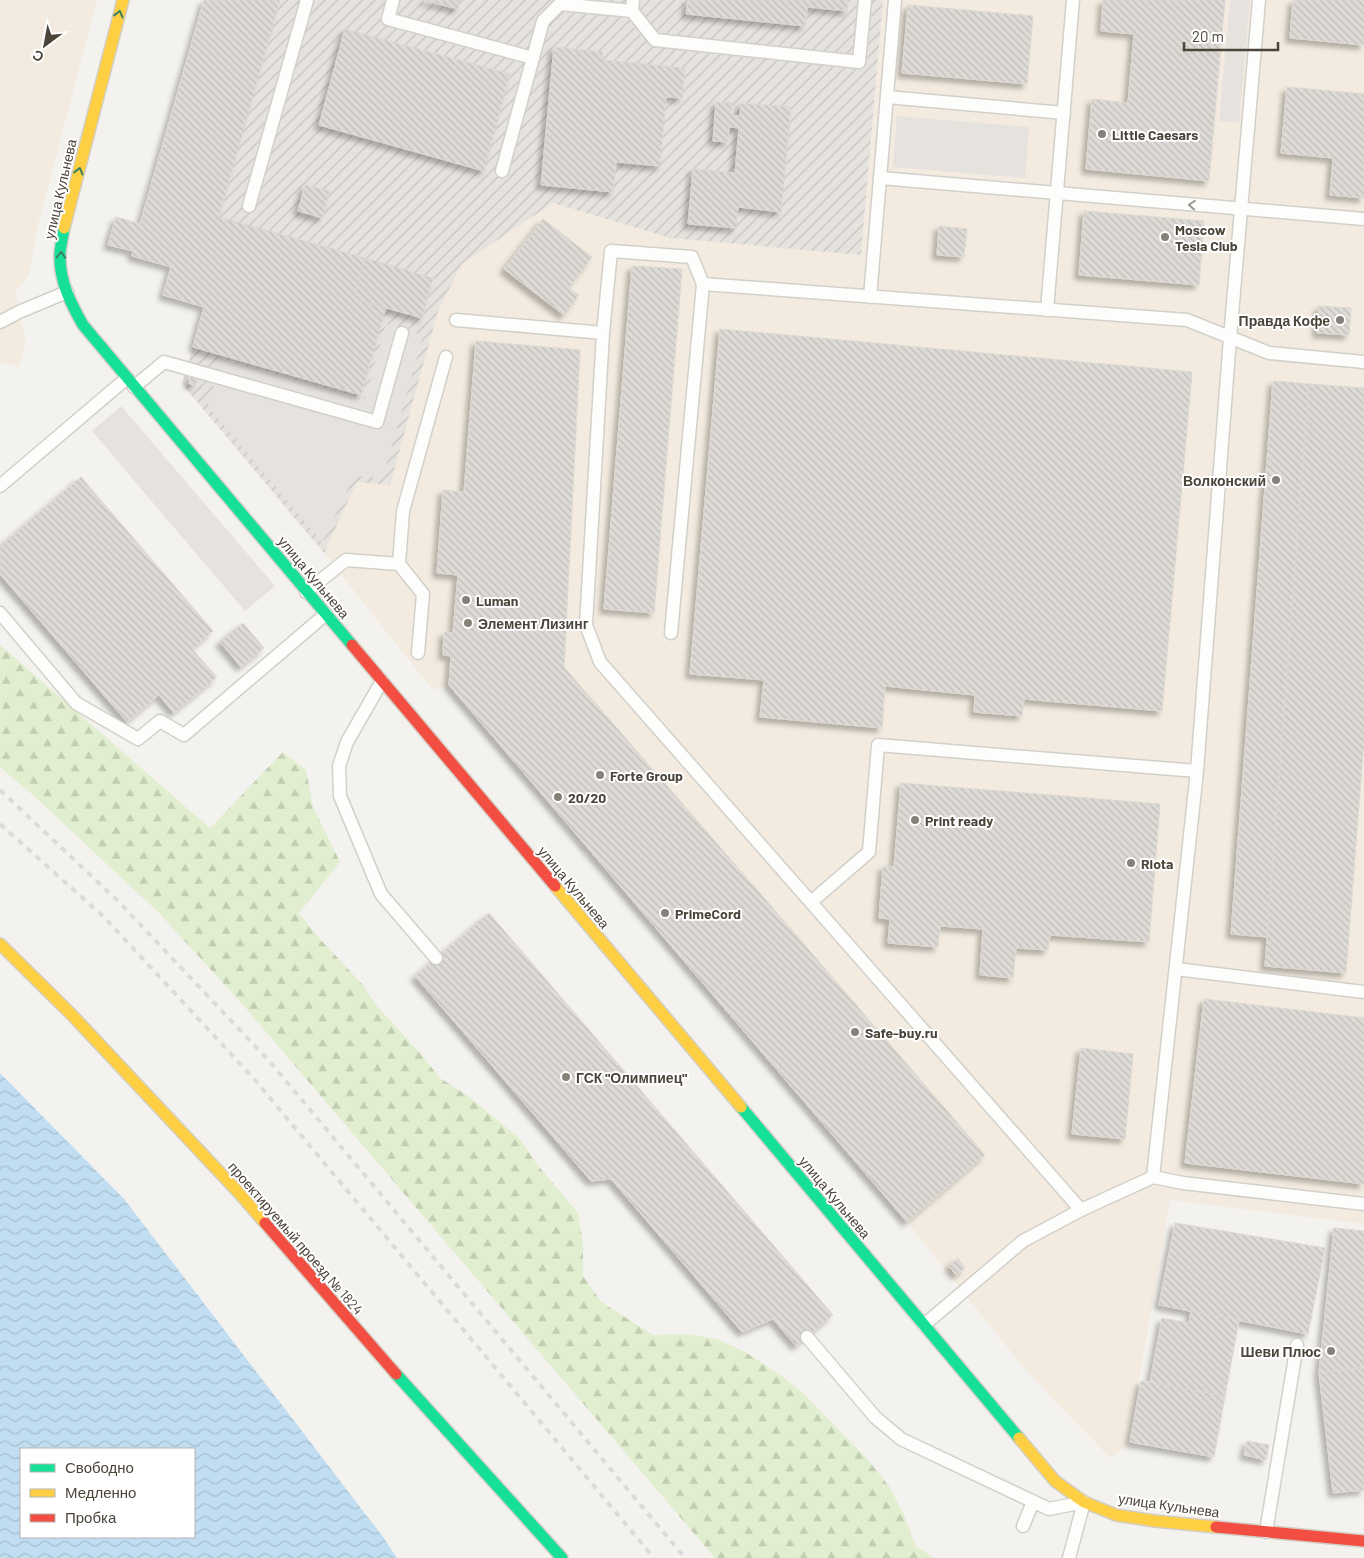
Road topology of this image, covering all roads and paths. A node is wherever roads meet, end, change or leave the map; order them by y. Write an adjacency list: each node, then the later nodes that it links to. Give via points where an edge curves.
1 (122, 0): 19 (street, улица Кульнева, one-way to 1, via 60,257 64,228)
2 (307, 0): 15 (lane)
3 (393, 0): 9 (lane, via 388,19)
4 (865, 0): 8 (lane, via 859,62 655,40)
5 (895, 0): 10 (lane)
6 (1074, 0): 11 (lane)
7 (1260, 0): 16 (lane)
8 (633, 6): 9 (lane, via 560,4 543,21)
9 (533, 58): 12 (lane)
10 (887, 98): 11 (lane); 13 (lane)
11 (1064, 113): 14 (lane)
12 (502, 171)
13 (880, 178): 14 (lane); 20 (lane)
14 (1057, 194): 16 (lane, one-way to 14); 21 (lane)
15 (249, 206)
16 (1241, 209): 17 (lane); 26 (lane)
17 (1364, 219)
18 (703, 284): 20 (lane); 25 (lane, via 692,256 611,251); 35 (lane)
19 (67, 292): 23 (lane); 29 (street, улица Кульнева, via 83,325)
20 (870, 296): 21 (lane)
21 (1047, 310): 26 (lane, via 1188,320)
22 (456, 320): 25 (lane)
23 (0, 322)
24 (402, 333): 29 (lane, via 377,422 164,362)
25 (603, 333): 39 (lane, via 586,625 600,662)
26 (1230, 338): 28 (lane, via 1269,353); 38 (lane)
27 (446, 357): 31 (lane, via 403,511)
28 (1364, 362)
29 (130, 383): 30 (lane); 32 (street, улица Кульнева)
30 (0, 486)
31 (399, 564): 32 (lane, via 346,560); 36 (lane, via 423,594)
32 (306, 592): 34 (street, улица Кульнева)
33 (0, 613): 34 (lane, via 76,703 138,739 160,720 184,735)
34 (326, 614): 37 (street, улица Кульнева)
35 (671, 634)
36 (418, 653)
37 (382, 681): 41 (lane, via 347,742 340,766 340,796 381,894); 47 (street, улица Кульнева)
38 (1196, 771): 39 (lane, via 878,745 869,852); 42 (lane)
39 (811, 902): 46 (lane)
40 (0, 944): 55 (street, проектируемый проезд № 1824, via 71,1014 240,1194 375,1351)
41 (436, 958)
42 (1176, 969): 43 (lane); 44 (lane)
43 (1364, 992)
44 (1153, 1177): 45 (lane); 46 (lane)
45 (1364, 1204)
46 (1081, 1210): 47 (lane, via 1023,1241)
47 (924, 1325): 51 (street, улица Кульнева, via 1055,1481)
48 (807, 1337): 50 (lane, via 875,1417 901,1439)
49 (1297, 1345): 53 (lane)
50 (1033, 1502): 51 (lane, via 1049,1509); 52 (lane)
51 (1084, 1502): 53 (street, улица Кульнева, via 1116,1515); 56 (lane)
52 (1023, 1526)
53 (1266, 1532): 54 (street, улица Кульнева)
54 (1364, 1541)
55 (562, 1558)
56 (1068, 1558)

